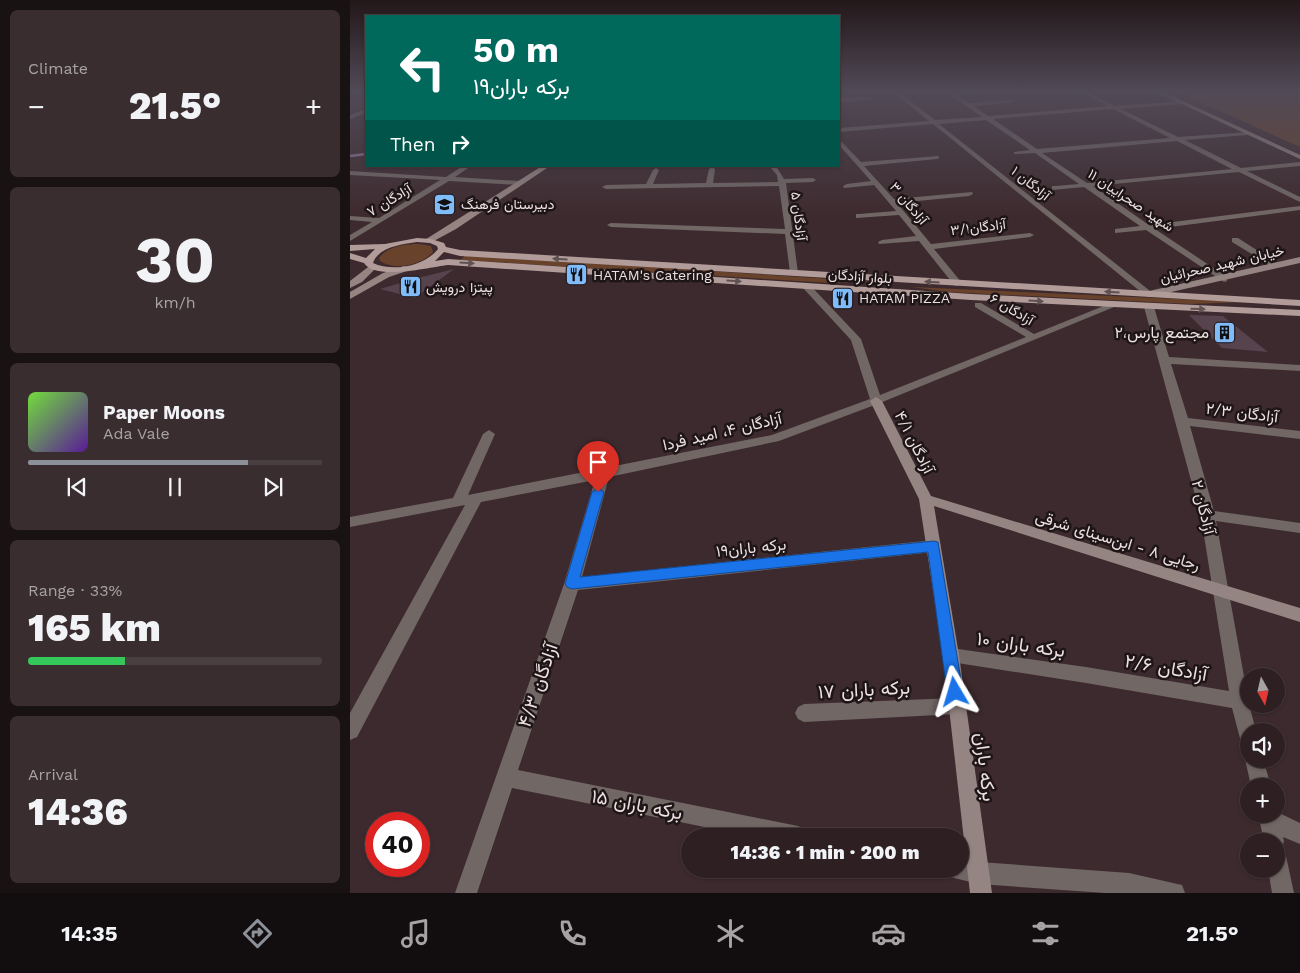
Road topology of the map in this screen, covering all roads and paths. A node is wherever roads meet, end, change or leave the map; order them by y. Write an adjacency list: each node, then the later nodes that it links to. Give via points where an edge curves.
1 (948, 134): 69 (street, آزادگان ۱)
2 (1011, 134): 10 (street, شهید صحراییان ۱۱)
3 (1167, 134): 7 (street)
4 (1239, 134): 7 (street)
5 (1248, 134): 13 (street)
6 (1264, 134): 9 (street)
7 (1178, 139): 10 (street); 20 (street)
8 (840, 142): 14 (street, آزادگان ۳)
9 (1300, 150)
10 (1037, 152): 11 (street); 28 (street, شهید صحراییان ۱۱)
11 (1016, 153)
12 (937, 157): 14 (street)
13 (1300, 157)
14 (853, 161): 27 (street, آزادگان ۳)
15 (1300, 164): 20 (street)
16 (466, 167): 23 (street, آزادگان ۷)
17 (545, 167): 26 (street)
18 (773, 167): 25 (street, آزادگان ۵)
19 (712, 169): 29 (street)
20 (1238, 169): 28 (street); 35 (street)
21 (656, 170): 30 (street)
22 (350, 172): 23 (street)
23 (448, 178): 26 (street); 41 (street, آزادگان ۷)
24 (813, 180): 25 (street)
25 (782, 182): 29 (street); 45 (street, آزادگان ۵)
26 (520, 183): 49 (street)
27 (876, 184): 31 (street); 36 (street, آزادگان ۳)
28 (1085, 184): 33 (street); 43 (street, شهید صحراییان ۱۱)
29 (709, 185): 30 (street)
30 (649, 186): 32 (street)
31 (847, 186)
32 (606, 187)
33 (1055, 188)
34 (969, 194): 36 (street)
35 (1300, 200)
36 (892, 201): 38 (street, آزادگان ۳)
37 (1300, 208): 43 (street)
38 (901, 213): 39 (street); 48 (street, آزادگان ۳)
39 (859, 216)
40 (350, 218): 41 (street)
41 (380, 220): 47 (street, آزادگان ۷)
42 (611, 225): 45 (street)
43 (1146, 226): 44 (street); 63 (street, شهید صحراییان ۱۱)
44 (1118, 231)
45 (789, 232): 62 (street, آزادگان ۵)
46 (1030, 235): 53 (street, آزادگان۳/۱)
47 (350, 238)
48 (922, 238): 51 (street); 53 (street, آزادگان ۳)
49 (428, 240): 52 (main road); 55 (main road, via 441,245)
50 (1235, 240): 59 (street)
51 (882, 242)
52 (392, 245): 54 (main road); 58 (main road, via 377,251)
53 (929, 247): 65 (street, آزادگان ۳)
54 (350, 248)
55 (442, 249): 60 (main road, via 435,258); 62 (main road, بلوار آزادگان, one-way to 55, via 460,253)
56 (350, 256): 58 (main road)
57 (1300, 260): 59 (street, خیابان شهید صحرائیان)
58 (370, 264): 61 (main road, via 381,270); 66 (street, via 359,280)
59 (1276, 265): 63 (street, خیابان شهید صحرائیان)
60 (418, 266): 61 (main road); 67 (main road, بلوار آزادگان, one-way to 67, via 448,262)
61 (404, 269): 70 (street, via 386,275)
62 (794, 273): 64 (main road, بلوار آزادگان)
63 (1224, 279): 69 (street, خیابان شهید صحرائیان)
64 (895, 280): 65 (main road, بلوار آزادگان, one-way to 64); 68 (main road)
65 (957, 283): 69 (main road, بلوار آزادگان, one-way to 65)
66 (350, 285)
67 (806, 286): 68 (main road, بلوار آزادگان); 83 (street, via 856,339)
68 (894, 292): 75 (main road, بلوار آزادگان, one-way to 75)
69 (1149, 294): 71 (main road, بلوار آزادگان)
70 (350, 296)
71 (1251, 300): 72 (main road, بلوار آزادگان); 77 (main road)
72 (1274, 302): 73 (main road, بلوار آزادگان); 78 (main road)
73 (1300, 303)
74 (978, 304): 80 (street, آزادگان ۶)
75 (1114, 305): 76 (main road, بلوار آزادگان); 80 (street, آزادگان ۴، امید فردا)
76 (1149, 307): 77 (main road, بلوار آزادگان, one-way to 77); 81 (street, آزادگان ۲)
77 (1260, 311): 78 (main road, بلوار آزادگان)
78 (1282, 312): 79 (main road, بلوار آزادگان)
79 (1300, 313)
80 (1033, 338): 83 (street, آزادگان ۴، امید فردا)
81 (1164, 360): 82 (street); 84 (street, آزادگان ۲)
82 (1300, 368)
83 (876, 401): 87 (street, آزادگان ۴، امید فردا, via 775,438); 89 (street, آزادگان ۴/۱)
84 (1181, 421): 86 (street, آزادگان ۲/۳); 91 (street, آزادگان ۲)
85 (489, 434): 90 (street)
86 (1300, 435)
87 (604, 474): 88 (street, آزادگان ۴، امید فردا); 95 (street, آزادگان ۴/۳)
88 (476, 498): 90 (street, آزادگان ۴، امید فردا); 104 (street)
89 (926, 499): 94 (street, برکه باران); 96 (street, رجایی ۸ - ابن‌سینای شرقی)
90 (458, 501): 92 (street, آزادگان ۴، امید فردا)
91 (1207, 515): 93 (street); 96 (street, آزادگان ۲)
92 (350, 522)
93 (1300, 528)
94 (934, 546): 95 (street, برکه باران۱۹); 98 (street, برکه باران)
95 (572, 584): 105 (street, آزادگان ۴/۳)
96 (1223, 591): 97 (street, رجایی ۸ - ابن‌سینای شرقی); 100 (street, آزادگان ۲)
97 (1300, 615)
98 (951, 655): 99 (street, برکه باران ۱۰); 101 (street, برکه باران)
99 (1086, 675): 100 (street, آزادگان ۲/۶)
100 (1238, 701): 103 (street, آزادگان ۲)
101 (957, 706): 102 (street, برکه باران ۱۷); 109 (street, برکه باران)
102 (804, 714)
103 (1244, 723)
104 (350, 730)
105 (506, 777): 107 (street, برکه باران ۱۵); 111 (street, آزادگان ۴/۳)
106 (1281, 823): 108 (street)
107 (758, 828)
108 (1300, 834)
109 (972, 878): 112 (street, via 1129,884)
110 (1280, 878): 113 (street)
111 (466, 893)
112 (1174, 893)
113 (1283, 893)

